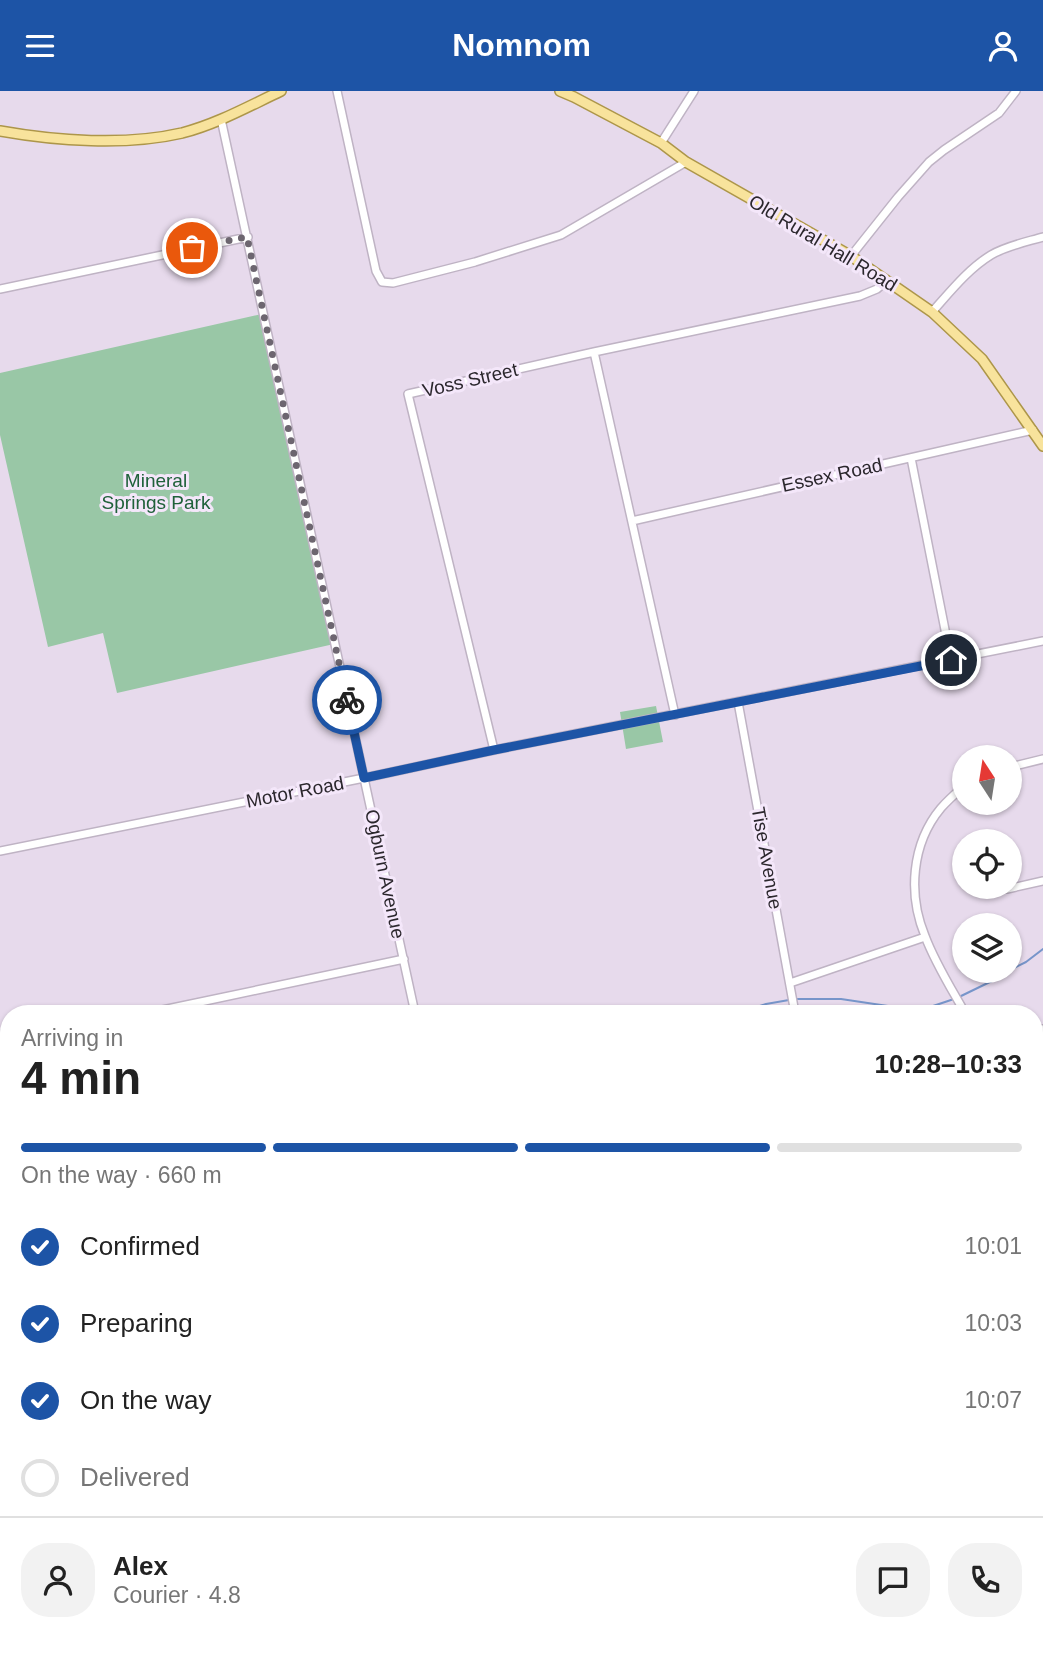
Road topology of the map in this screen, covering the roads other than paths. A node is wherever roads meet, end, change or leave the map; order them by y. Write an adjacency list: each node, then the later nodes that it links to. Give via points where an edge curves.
1 (281, 91): 7 (main road)
2 (337, 91): 10 (street, via 382,282 393,283 561,235)
3 (560, 91): 6 (main road, Old Rural Hall Road)
4 (694, 91): 9 (street)
5 (1016, 91): 13 (street, via 999,113 916,175)
6 (572, 94): 9 (main road, Old Rural Hall Road)
7 (221, 119): 8 (main road, via 183,133 145,138 42,138); 11 (street, Ogburn Avenue)
8 (0, 131)
9 (661, 143): 10 (main road, Old Rural Hall Road)
10 (686, 162): 13 (main road, Old Rural Hall Road)
11 (247, 237): 15 (street); 29 (street, Ogburn Avenue)
12 (1043, 237): 16 (street, via 992,254)
13 (851, 256): 14 (main road, Old Rural Hall Road)
14 (887, 281): 16 (main road, Old Rural Hall Road); 17 (street, Voss Street, via 860,296)
15 (0, 289)
16 (932, 311): 18 (main road, Old Rural Hall Road, via 982,359)
17 (594, 352): 21 (street); 26 (street, Voss Street, via 408,394)
18 (1033, 430): 19 (main road, Old Rural Hall Road); 20 (street, Essex Road)
19 (1043, 446)
20 (911, 458): 21 (street, Essex Road); 23 (street)
21 (632, 521): 25 (street)
22 (1043, 641): 23 (street, Motor Road)
23 (951, 660): 24 (street, Motor Road)
24 (738, 702): 25 (street, Motor Road); 36 (street, Tise Avenue)
25 (675, 715): 26 (street, Motor Road)
26 (494, 750): 29 (street, Motor Road)
27 (1043, 759): 28 (street)
28 (1022, 764)
29 (364, 778): 31 (street, Motor Road); 35 (street, Ogburn Avenue)
30 (952, 798): 34 (street, via 926,834 916,864 914,895)
31 (0, 851)
32 (1043, 881): 33 (street)
33 (1022, 886)
34 (925, 937): 36 (street); 40 (street)
35 (404, 960): 37 (street); 38 (street, Ogburn Avenue)
36 (790, 983): 39 (street, Tise Avenue)
37 (191, 1005)
38 (413, 1005)
39 (794, 1005)
40 (961, 1005)

